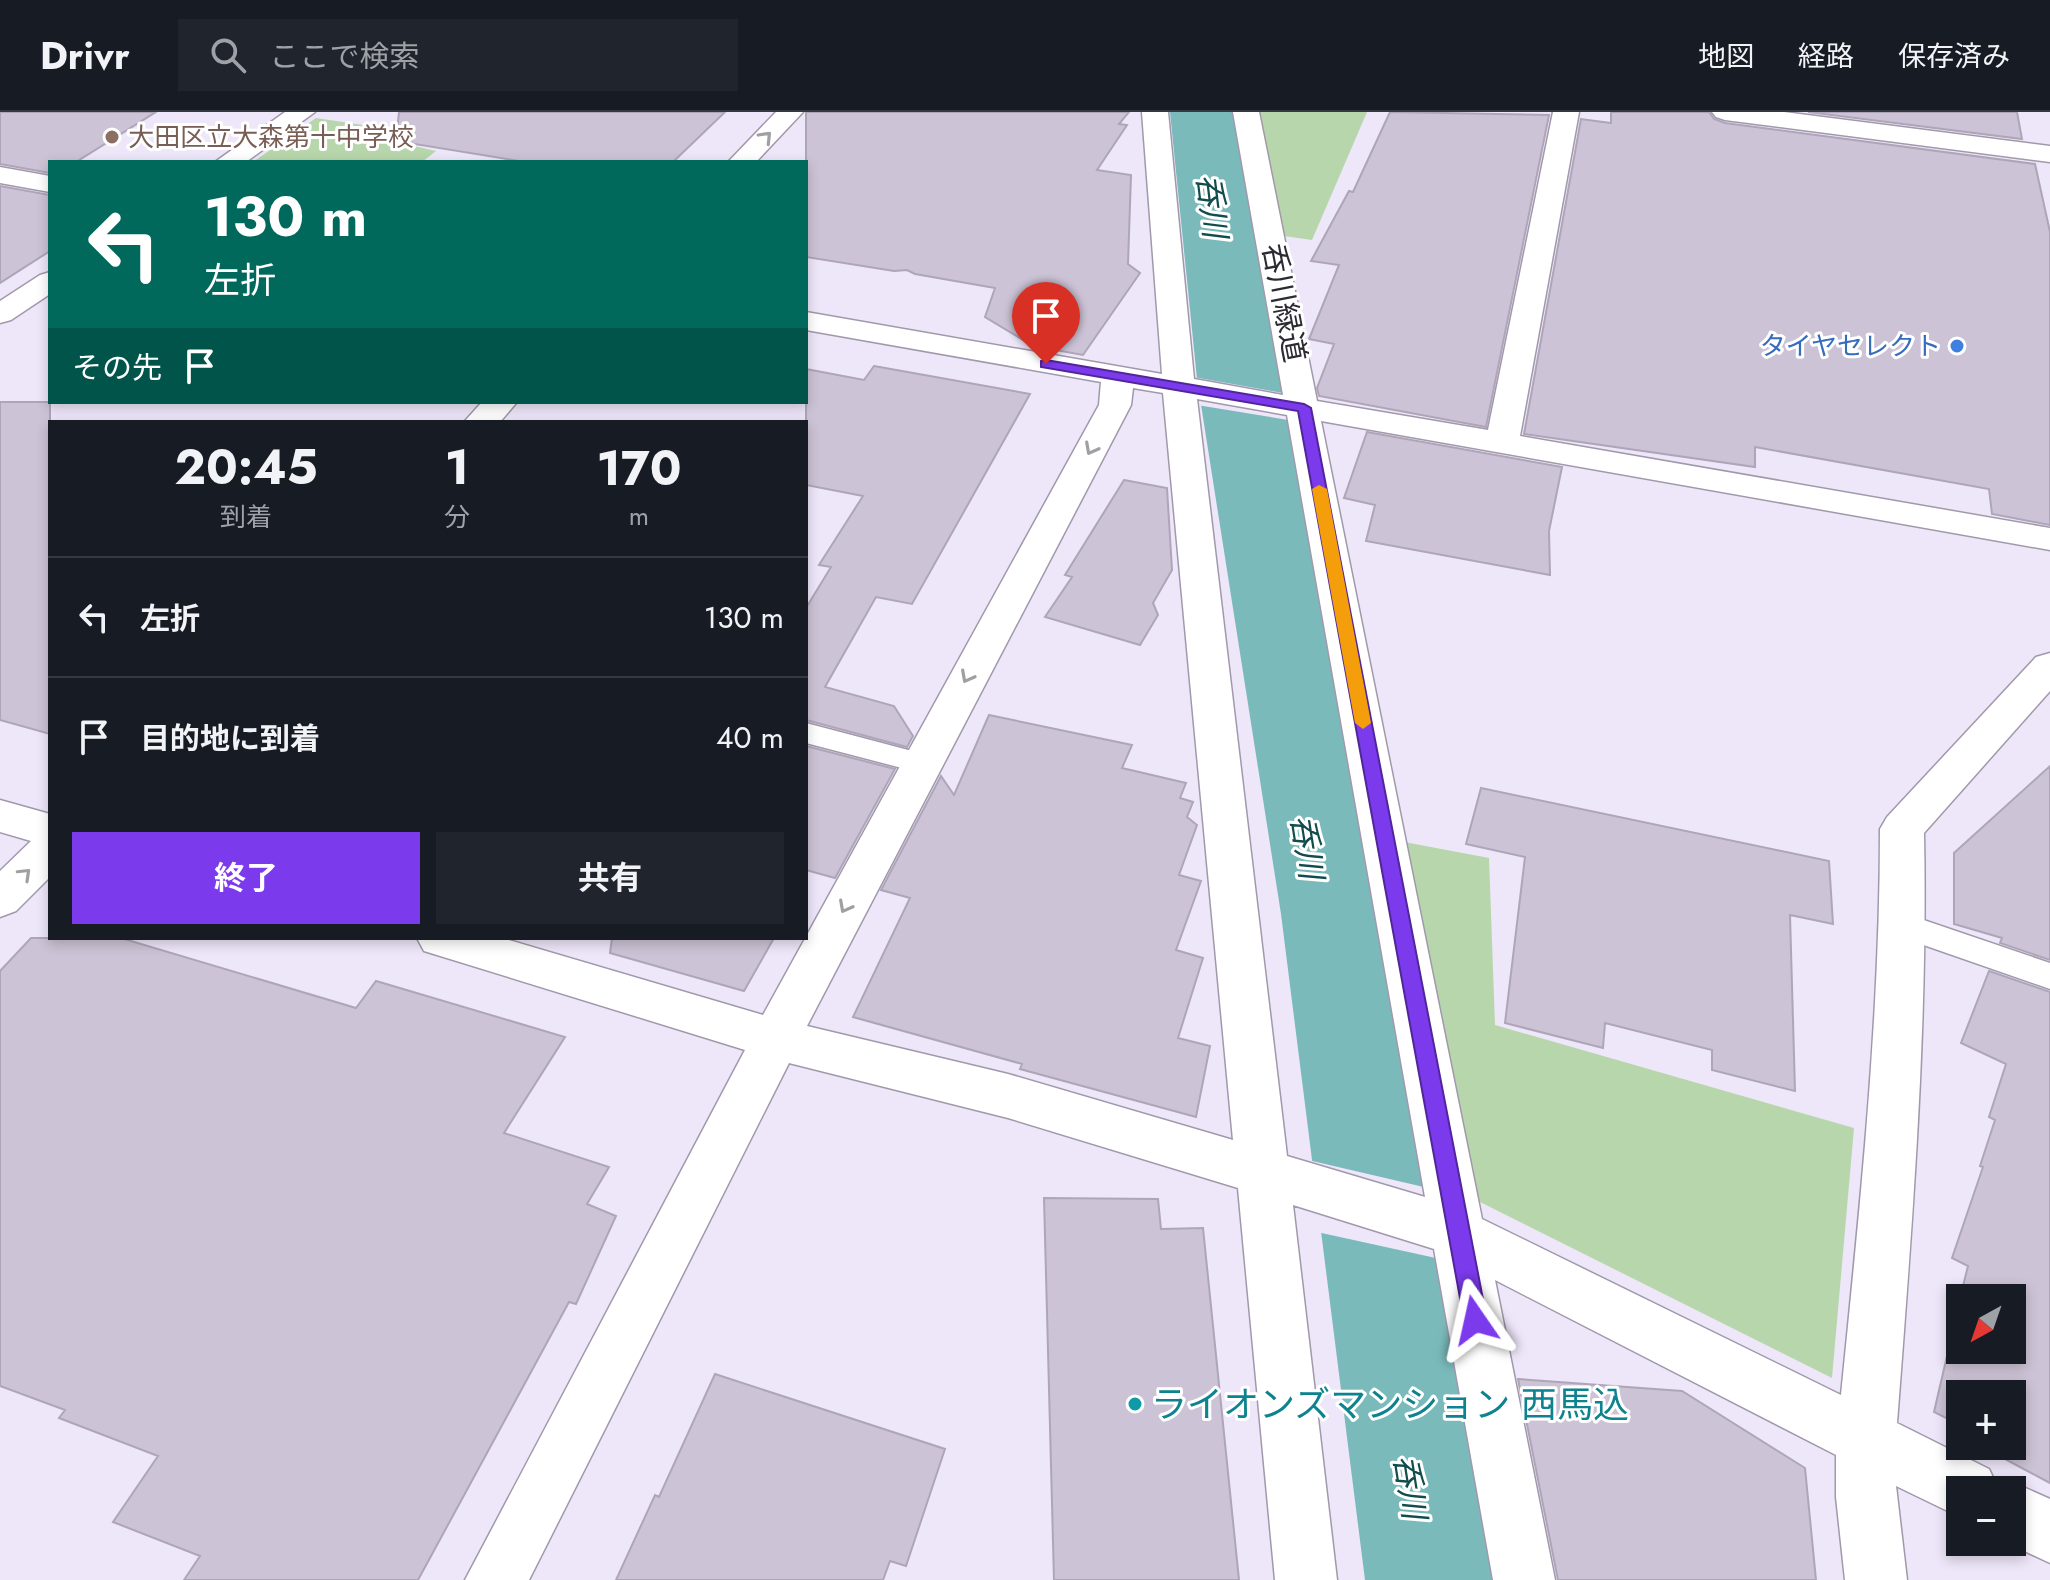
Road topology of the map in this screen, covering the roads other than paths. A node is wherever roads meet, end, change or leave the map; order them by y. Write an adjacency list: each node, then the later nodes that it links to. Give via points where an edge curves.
1 (302, 112): 8 (street)
2 (790, 112): 9 (street, one-way to 2)
3 (1155, 112): 16 (street)
4 (1246, 112): 18 (street, 呑川緑道)
5 (1566, 112): 20 (street)
6 (1725, 112): 7 (street)
7 (2050, 154)
8 (231, 160)
9 (743, 160)
10 (0, 175): 11 (street)
11 (48, 184)
12 (48, 282): 13 (street)
13 (0, 314)
14 (808, 321): 15 (street)
15 (1118, 377): 16 (street); 24 (street, one-way to 24, via 1115,405)
16 (1189, 388): 18 (street); 33 (street)
17 (499, 404): 19 (street)
18 (1294, 407): 20 (street); 34 (street, 呑川緑道)
19 (483, 420)
20 (1502, 442): 21 (street)
21 (2050, 539)
22 (2050, 666): 29 (street, via 1902,829)
23 (808, 734): 24 (lane)
24 (921, 763): 32 (street, one-way to 32)
25 (0, 816): 26 (street)
26 (48, 829)
27 (48, 852): 28 (street, one-way to 27)
28 (0, 899)
29 (1903, 925): 31 (lane); 35 (street, via 1893,1135)
30 (447, 940): 32 (street)
31 (2050, 976)
32 (775, 1039): 33 (street, via 1008,1096); 39 (street)
33 (1275, 1174): 34 (street); 40 (street)
34 (1451, 1230): 35 (street); 41 (street, 呑川緑道)
35 (1866, 1438): 36 (street); 42 (street, via 1866,1497)
36 (1946, 1479)
37 (2026, 1520): 38 (street)
38 (2050, 1532)
39 (496, 1580)
40 (1306, 1580)
41 (1524, 1580)
42 (1876, 1580)

